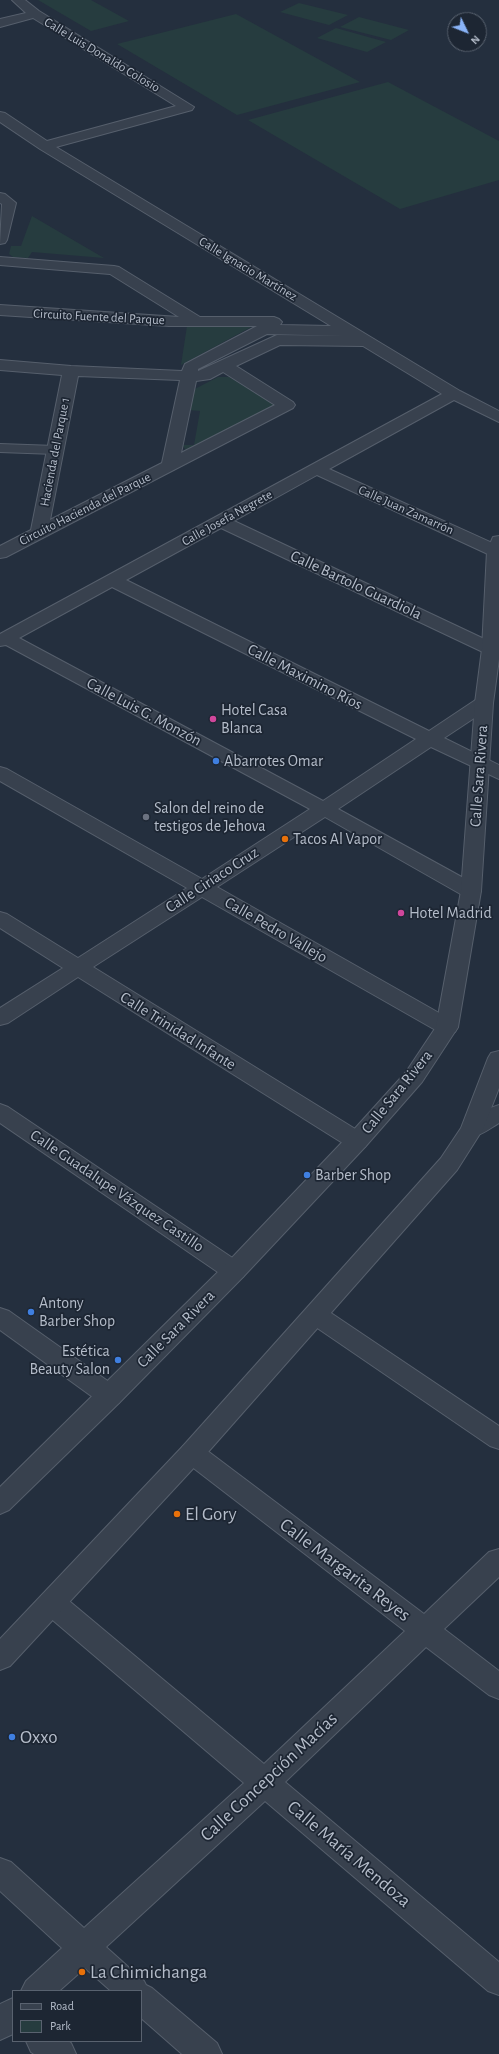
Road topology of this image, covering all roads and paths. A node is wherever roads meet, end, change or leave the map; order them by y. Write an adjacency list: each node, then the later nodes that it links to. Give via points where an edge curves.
1 (18, 0): 2 (street, Calle Luis Donaldo Colosio)
2 (35, 14): 3 (street); 5 (street, Calle Luis Donaldo Colosio, via 187,107)
3 (0, 23)
4 (0, 116): 5 (street, Calle Ignacio Martínez)
5 (45, 146): 9 (street, Calle Ignacio Martínez)
6 (0, 197): 7 (street, via 9,203)
7 (0, 240)
8 (0, 260): 11 (street, Circuito Fuente del Parque, via 114,270)
9 (309, 306): 11 (street, Circuito Fuente del Parque, via 286,313); 13 (street, Calle Ignacio Martínez)
10 (0, 310): 12 (street, Circuito Fuente del Parque)
11 (182, 311): 12 (street, Circuito Fuente del Parque)
12 (198, 322): 13 (street, Circuito Fuente del Parque)
13 (336, 322): 14 (street, Calle Ignacio Martínez)
14 (350, 331): 15 (street, Calle Ignacio Martínez); 19 (street, Circuito Hacienda del Parque, via 264,329 191,367)
15 (367, 341): 17 (street, via 277,340); 20 (street, Calle Ignacio Martínez)
16 (0, 365): 18 (street)
17 (224, 366): 19 (street, via 204,376); 24 (street, Circuito Hacienda del Parque, via 287,404)
18 (71, 371): 19 (street); 23 (street, Hacienda del Parque 1)
19 (189, 376): 24 (street, Circuito Hacienda del Parque)
20 (454, 394): 21 (street, Calle Ignacio Martínez); 25 (street, Calle Josefa Negrete)
21 (499, 417)
22 (0, 448): 23 (street)
23 (55, 450): 27 (street, Hacienda del Parque 1)
24 (170, 465): 27 (street, Circuito Hacienda del Parque)
25 (316, 469): 26 (street, Calle Josefa Negrete); 28 (street, Calle Juan Zamarrón)
26 (221, 521): 30 (street, Calle Josefa Negrete); 32 (street, Calle Bartolo Guardiola)
27 (39, 533): 29 (street, Circuito Hacienda del Parque)
28 (498, 546): 32 (street, Calle Sara Rivera)
29 (0, 553)
30 (112, 580): 31 (street, Calle Josefa Negrete); 34 (street, Calle Maximino Ríos)
31 (3, 640): 37 (street, Calle Luis G. Monzón)
32 (491, 649): 33 (street, Calle Sara Rivera)
33 (484, 703): 34 (street, Calle Ciriaco Cruz); 35 (street, Calle Sara Rivera)
34 (429, 739): 35 (street, Calle Maximino Ríos); 37 (street, Calle Ciriaco Cruz)
35 (489, 768): 39 (street, Calle Sara Rivera)
36 (0, 773): 38 (street, Calle Pedro Vallejo)
37 (324, 809): 38 (street, Calle Ciriaco Cruz); 39 (street, Calle Luis G. Monzón)
38 (201, 887): 41 (street, Calle Ciriaco Cruz); 43 (street, Calle Pedro Vallejo)
39 (472, 891): 43 (street, Calle Sara Rivera)
40 (0, 919): 41 (street, Calle Trinidad Infante)
41 (77, 968): 42 (street, Calle Ciriaco Cruz); 48 (street, Calle Trinidad Infante)
42 (0, 1018)
43 (447, 1027): 48 (street, Calle Sara Rivera, via 414,1077)
44 (499, 1058): 47 (street)
45 (0, 1112): 49 (street, Calle Guadalupe Vázquez Castillo)
46 (499, 1113): 47 (street)
47 (472, 1129): 50 (street, via 449,1164)
48 (357, 1141): 49 (street, Calle Sara Rivera)
49 (234, 1271): 52 (street, Calle Sara Rivera)
50 (316, 1315): 53 (street); 54 (street)
51 (0, 1317): 52 (street)
52 (110, 1396): 55 (street, Calle Sara Rivera)
53 (499, 1439)
54 (192, 1453): 57 (street); 58 (street, Calle Margarita Reyes)
55 (0, 1503)
56 (499, 1560): 58 (street, Calle Concepción Macías)
57 (52, 1603): 59 (street); 61 (street, Calle María Mendoza)
58 (424, 1630): 60 (street, Calle Margarita Reyes); 61 (street, Calle Concepción Macías)
59 (0, 1658)
60 (499, 1687)
61 (265, 1782): 63 (street, Calle Concepción Macías); 64 (street, Calle María Mendoza)
62 (0, 1872): 63 (street)
63 (83, 1948): 65 (street, Calle Concepción Macías); 66 (street)
64 (499, 1982)
65 (38, 1990)
66 (132, 1990)
67 (142, 1999): 70 (street)
68 (43, 2042): 69 (street)
69 (60, 2054)
70 (206, 2054)

